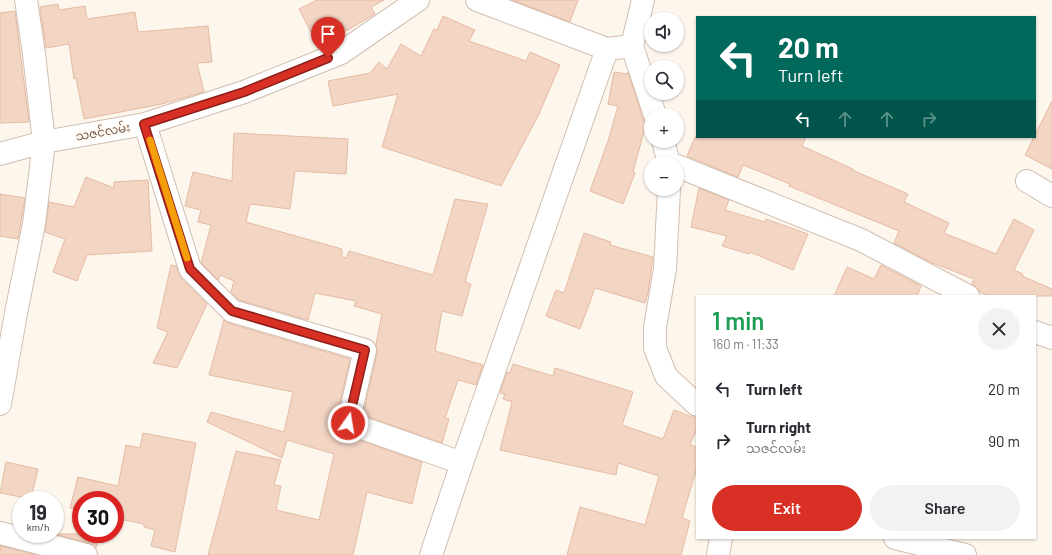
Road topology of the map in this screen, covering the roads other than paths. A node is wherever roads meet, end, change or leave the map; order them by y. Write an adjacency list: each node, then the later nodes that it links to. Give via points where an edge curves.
1 (26, 0): 9 (street)
2 (418, 0): 8 (street, သဇင်လမ်း, via 341,53 244,92)
3 (477, 0): 6 (street)
4 (643, 0): 5 (street)
5 (632, 46): 6 (street); 7 (street)
6 (607, 49): 21 (street)
7 (653, 108)
8 (144, 124): 9 (street, သဇင်လမ်း); 21 (street, via 190,269 232,311 365,350 348,423)
9 (44, 142): 10 (street, သဇင်လမ်း); 16 (street, via 34,224)
10 (0, 154)
11 (684, 169): 15 (street, via 861,240)
12 (1027, 181): 14 (street)
13 (669, 196): 20 (street, via 665,269 654,348 666,376)
14 (1052, 196)
15 (966, 295)
16 (8, 313): 19 (street)
17 (1036, 332): 18 (street)
18 (1052, 338)
19 (0, 404)
20 (696, 404)
21 (462, 463): 26 (street)
22 (0, 533): 25 (street)
23 (721, 539): 27 (street)
24 (899, 539): 28 (street)
25 (86, 555)
26 (431, 555)
27 (718, 555)
28 (965, 555)

